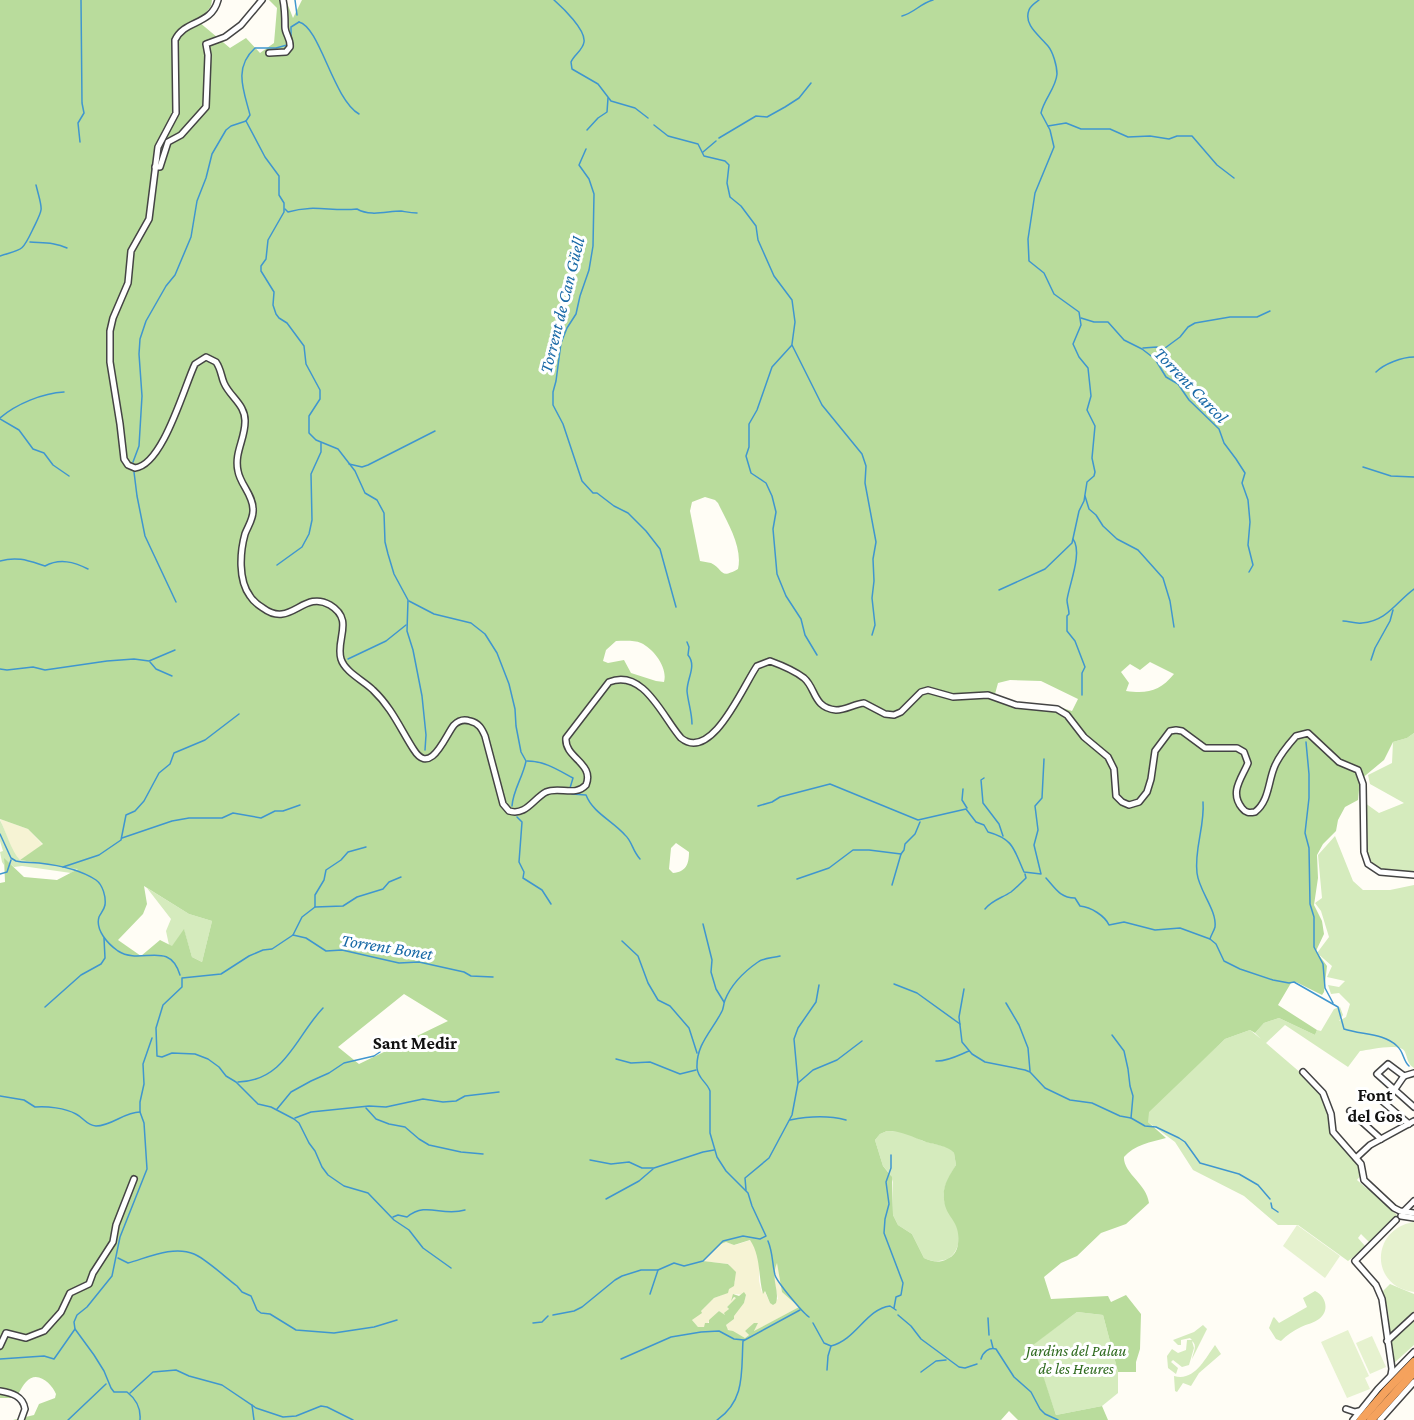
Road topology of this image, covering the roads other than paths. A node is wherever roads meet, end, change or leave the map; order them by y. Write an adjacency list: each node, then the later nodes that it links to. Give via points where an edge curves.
1 (219, 0): 5 (street, via 211,15 176,37 176,114 159,144)
2 (262, 0): 5 (street, via 241,25 206,44 206,107 181,135 168,142 163,164)
3 (283, 0): 4 (street, via 290,47 286,52)
4 (269, 53)
5 (155, 167): 6 (street, via 149,219 131,251 126,288 110,331 110,362 125,461 135,468 146,463 167,434 195,363 203,358 215,360 245,417 237,462 238,475 253,505 242,559 250,598 279,615 314,601 335,609 344,625 340,653 343,663 381,698 422,757 437,753 457,722 469,720 477,724 485,736 502,802 509,811 522,811 548,791 577,791 584,787 588,773 568,750 566,738 609,682 624,679 642,687 681,738 697,744 724,720 756,668 767,661 805,679 817,700 833,709 864,703 894,715 928,690 953,698 988,695 1013,705 1060,710 1108,757 1114,769 1115,794 1127,804 1137,803 1147,792 1155,751 1170,731 1182,731 1207,749 1240,749 1246,754 1248,762 1238,782 1237,797 1244,810 1253,813 1263,803 1275,765 1294,738 1303,733 1312,735 1339,762 1356,768 1361,775 1369,866 1380,873)
6 (1414, 875)
7 (1303, 1072): 16 (street, via 1323,1093 1334,1132)
8 (1414, 1073): 9 (street)
9 (1404, 1076): 10 (street); 10 (street, via 1388,1064 1377,1074)
10 (1395, 1089): 12 (street)
11 (1381, 1100): 14 (street)
12 (1414, 1107)
13 (1350, 1112): 15 (street)
14 (1412, 1123): 15 (street)
15 (1381, 1139): 16 (street)
16 (1356, 1158): 20 (street, via 1364,1180)
17 (133, 1182): 27 (street, via 113,1242 89,1284 70,1293 61,1312 44,1331 26,1338 6,1333)
18 (1414, 1202): 20 (street)
19 (1414, 1213): 20 (street)
20 (1402, 1214): 21 (street)
21 (1414, 1218)
22 (1396, 1220): 24 (street, via 1355,1261 1376,1285)
23 (1414, 1316): 25 (street)
24 (1385, 1322): 25 (street); 26 (street)
25 (1399, 1329): 26 (street)
26 (1387, 1341): 31 (street)
27 (0, 1346)
28 (1414, 1352): 31 (street)
29 (1414, 1362): 37 (highway)
30 (1414, 1372): 38 (highway)
31 (1391, 1375): 34 (street)
32 (1414, 1382): 39 (street)
33 (0, 1391): 35 (street, via 24,1402)
34 (1360, 1410): 36 (street); 36 (street, via 1346,1409)
35 (21, 1420)
36 (1352, 1420)
37 (1362, 1420)
38 (1371, 1420)
39 (1380, 1420)

